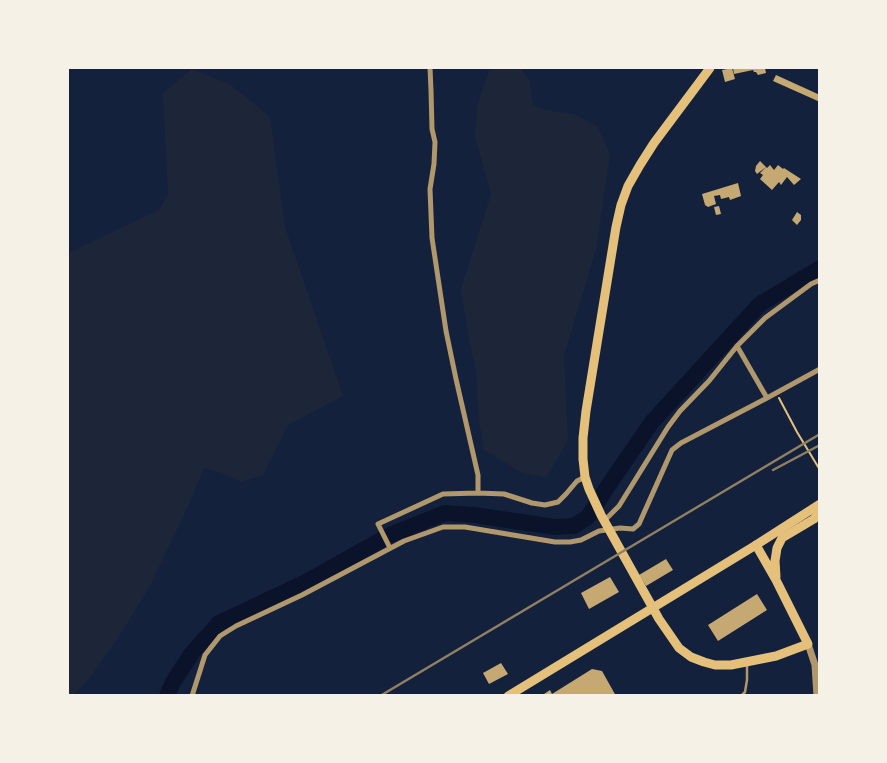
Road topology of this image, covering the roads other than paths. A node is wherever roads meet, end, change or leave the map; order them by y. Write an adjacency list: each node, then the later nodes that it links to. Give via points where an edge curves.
1 (430, 68): 8 (street, via 435,142 430,189 432,238 450,350 478,475)
2 (710, 68): 7 (main road, via 654,143 628,186 621,205 586,411)
3 (820, 280): 4 (street, via 765,318)
4 (737, 346): 6 (street); 11 (street, via 680,410 619,506)
5 (820, 369): 6 (street)
6 (767, 398): 13 (street, via 672,450 639,524 633,529 599,531 581,540 555,542 465,527 443,527)
7 (585, 477): 8 (street, via 577,481 558,502 545,505 504,494); 11 (main road)
8 (478, 493): 13 (street, via 443,494 378,524)
9 (820, 504): 12 (main road)
10 (820, 511): 14 (main road, via 814,519 782,538 776,548)
11 (604, 521): 16 (main road, via 679,648 715,666)
12 (756, 545): 14 (main road); 19 (main road)
13 (390, 548): 18 (street, via 220,636 205,656)
14 (776, 580): 15 (main road)
15 (808, 644): 16 (main road); 17 (street)
16 (747, 662): 20 (lane, via 745,692)
17 (818, 686): 21 (street)
18 (192, 696)
19 (508, 696)
20 (741, 696)
21 (817, 696)

